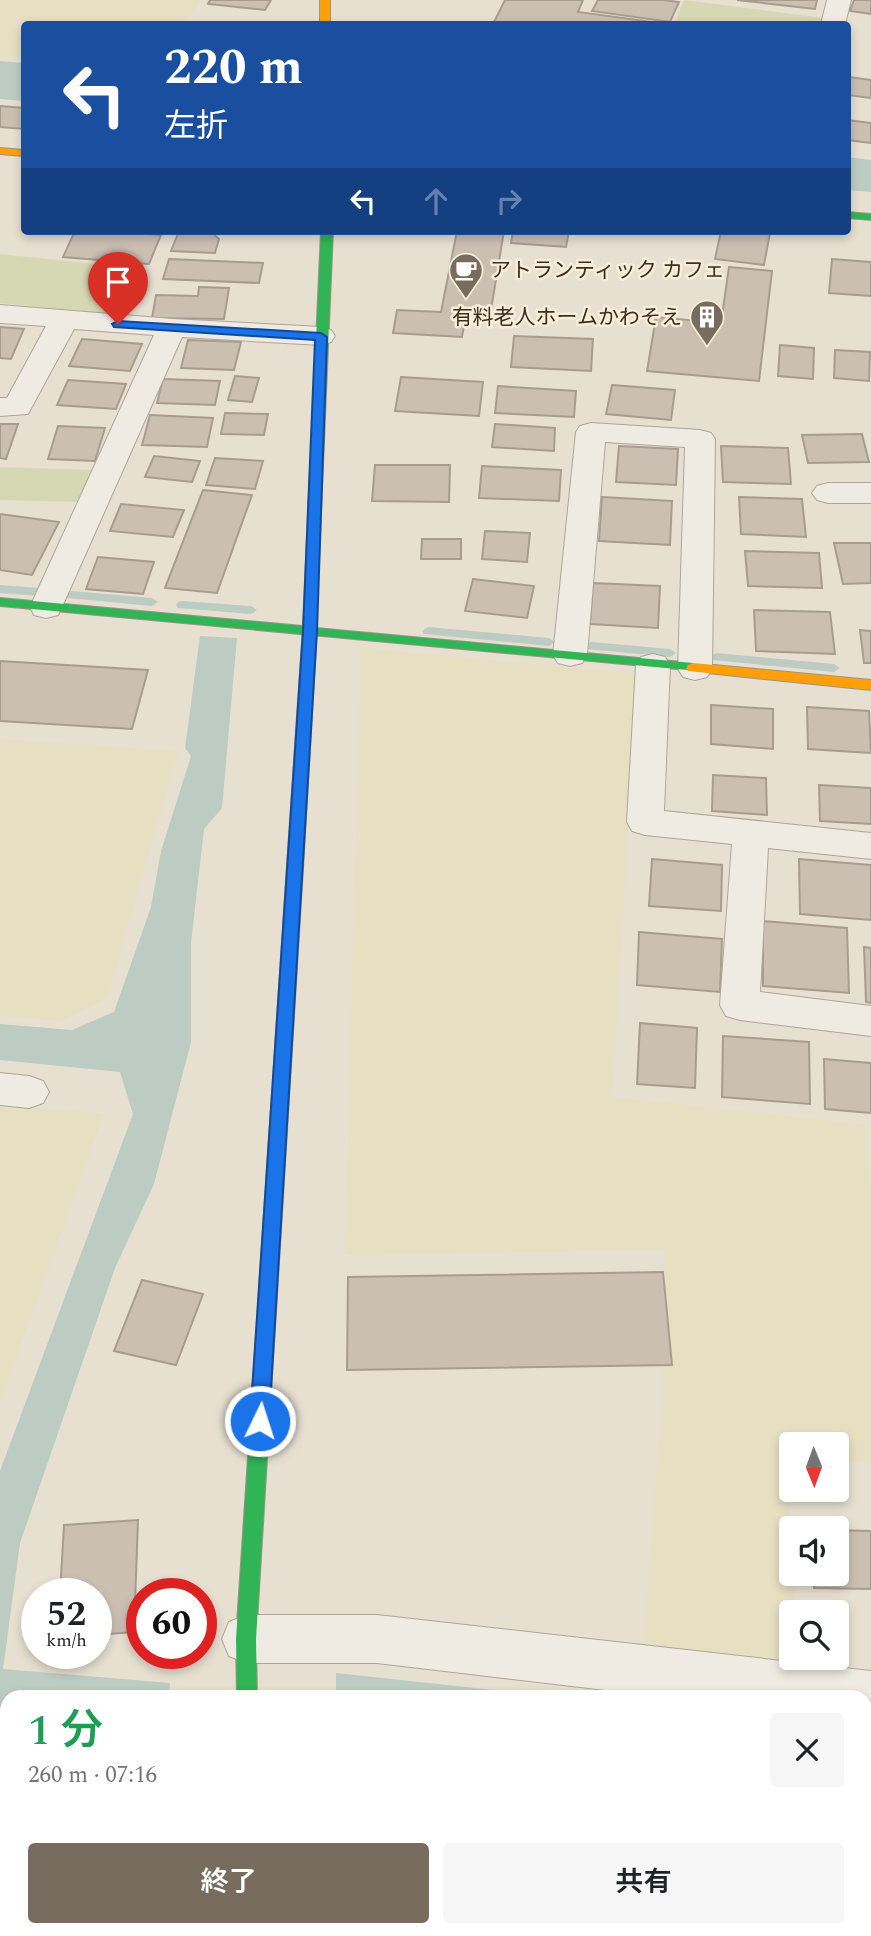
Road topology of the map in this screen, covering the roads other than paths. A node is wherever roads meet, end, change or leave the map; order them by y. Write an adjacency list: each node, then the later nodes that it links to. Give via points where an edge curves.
1 (325, 0): 3 (main road)
2 (839, 0): 4 (street)
3 (325, 21)
4 (834, 21)
5 (0, 151): 6 (main road)
6 (21, 153)
7 (851, 215): 8 (main road)
8 (871, 217)
9 (327, 235): 13 (main road)
10 (0, 314): 11 (street)
11 (64, 320): 12 (street); 14 (street, via 17,408)
12 (172, 328): 13 (street); 18 (street)
13 (321, 337): 19 (main road)
14 (0, 407)
15 (828, 493): 16 (street)
16 (871, 493)
17 (0, 602): 18 (main road)
18 (46, 607): 19 (main road)
19 (310, 631): 20 (main road); 27 (main road)
20 (570, 655): 21 (main road); 22 (street, via 592,432 700,439)
21 (653, 665): 22 (main road); 24 (street, via 645,822)
22 (695, 668): 23 (main road)
23 (871, 685)
24 (751, 833): 25 (street); 26 (street, via 740,1005)
25 (871, 846)
26 (871, 1021)
27 (246, 1639): 28 (main road); 29 (street, via 377,1639)
28 (247, 1690)
29 (819, 1690)

